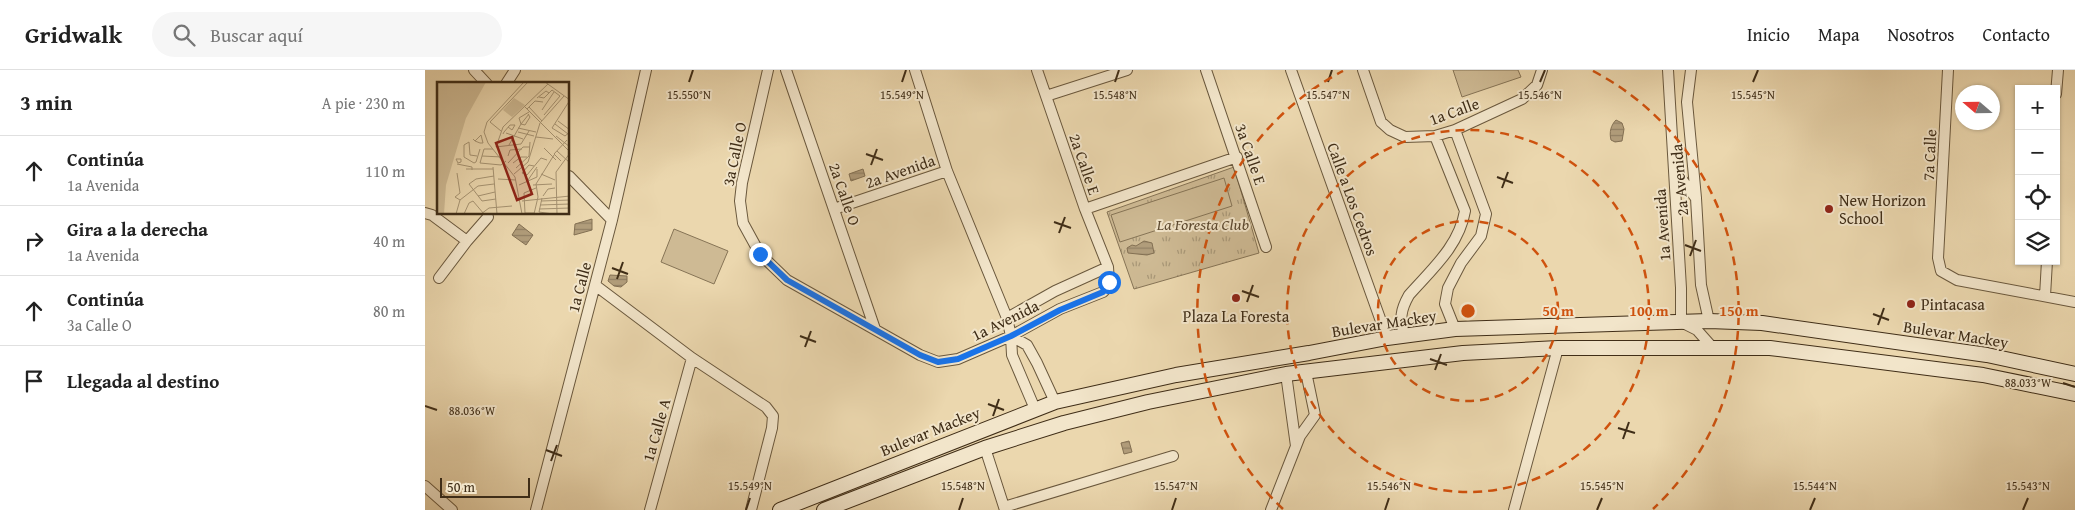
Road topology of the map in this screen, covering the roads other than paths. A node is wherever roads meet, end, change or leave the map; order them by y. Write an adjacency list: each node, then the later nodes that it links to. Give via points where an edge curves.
1 (474, 70): 17 (street)
2 (515, 70): 18 (street)
3 (646, 70): 34 (street, 1a Calle)
4 (768, 70): 46 (street, 3a Calle O, via 742,182 743,223 760,254 787,280)
5 (786, 70): 30 (street, 2a Calle O)
6 (915, 70): 27 (street)
7 (1037, 70): 20 (street, 2a Calle E)
8 (1127, 70): 20 (street)
9 (1206, 70): 25 (street, 3a Calle E)
10 (1291, 70): 50 (street, Calle a Los Cedros)
11 (1363, 70): 24 (street, 1a Calle, via 1381,122 1405,138)
12 (1668, 70): 22 (street, 1a Avenida)
13 (1691, 70): 21 (street, 2a Avenida)
14 (1948, 70): 41 (street, 7a Calle, via 1941,271 1957,280)
15 (2058, 70): 19 (street)
16 (1542, 72): 23 (street, 1a Calle, via 1537,85 1522,99)
17 (485, 82)
18 (507, 82)
19 (2057, 85)
20 (1046, 96): 31 (street, 2a Calle E)
21 (1688, 110): 22 (street); 29 (street, 2a Avenida)
22 (1670, 111): 26 (street, 1a Avenida)
23 (1455, 130): 24 (street, 1a Calle); 47 (street, via 1486,214 1481,236 1448,288 1445,304)
24 (1435, 136): 48 (street, via 1465,211 1463,224 1453,244 1404,304 1400,318)
25 (1237, 157): 31 (street); 36 (street, 3a Calle E)
26 (1673, 168): 29 (street); 45 (street, 1a Avenida)
27 (947, 171): 30 (street, 2a Avenida); 43 (street)
28 (570, 177): 34 (street)
29 (1696, 198): 44 (street, 2a Avenida, via 1702,288)
30 (834, 209): 46 (street, 2a Calle O)
31 (1085, 209): 38 (street, 2a Calle E)
32 (425, 213): 35 (street)
33 (487, 217): 35 (street)
34 (612, 220): 40 (street, 1a Calle)
35 (467, 241): 39 (street)
36 (1266, 247)
37 (2047, 265): 41 (street)
38 (1108, 267): 43 (street, 1a Avenida); 49 (street, 1a Avenida, via 1109,282 1103,292)
39 (439, 278)
40 (595, 284): 54 (street); 68 (street, 1a Calle)
41 (2045, 296): 42 (street)
42 (2075, 302)
43 (1007, 318): 49 (street)
44 (1709, 321): 45 (main road, Bulevar Mackey); 57 (main road, Bulevar Mackey, via 1762,323 1987,355)
45 (1681, 322): 47 (main road, Bulevar Mackey); 52 (street, via 1697,330)
46 (875, 329): 49 (street, 1a Avenida, via 938,362 958,359)
47 (1455, 329): 48 (main road, Bulevar Mackey)
48 (1404, 335): 50 (main road, Bulevar Mackey)
49 (1011, 336): 59 (street, via 1027,345); 60 (street, via 1012,355)
50 (1387, 338): 53 (main road, Bulevar Mackey)
51 (1557, 348): 52 (main road); 55 (main road, via 1463,353); 73 (street)
52 (1713, 348): 58 (main road, via 1789,350 1983,375)
53 (1309, 353): 56 (main road, via 1307,357 1285,364); 59 (main road, Bulevar Mackey, via 1176,375)
54 (692, 358): 69 (street, 1a Calle A); 70 (street, via 766,407 773,416)
55 (1306, 372): 56 (main road); 61 (street, via 1315,415)
56 (1286, 374): 61 (street); 62 (main road, via 1147,402)
57 (2075, 374)
58 (2075, 394)
59 (1055, 402): 60 (main road, Bulevar Mackey)
60 (1035, 408): 71 (main road, Bulevar Mackey)
61 (1296, 446): 72 (street)
62 (985, 448): 65 (main road); 66 (street)
63 (1173, 456): 66 (street)
64 (425, 486): 67 (street)
65 (828, 509)
66 (1005, 509)
67 (452, 510)
68 (536, 510)
69 (650, 510)
70 (751, 510)
71 (780, 510)
72 (1271, 510)
73 (1514, 510)

